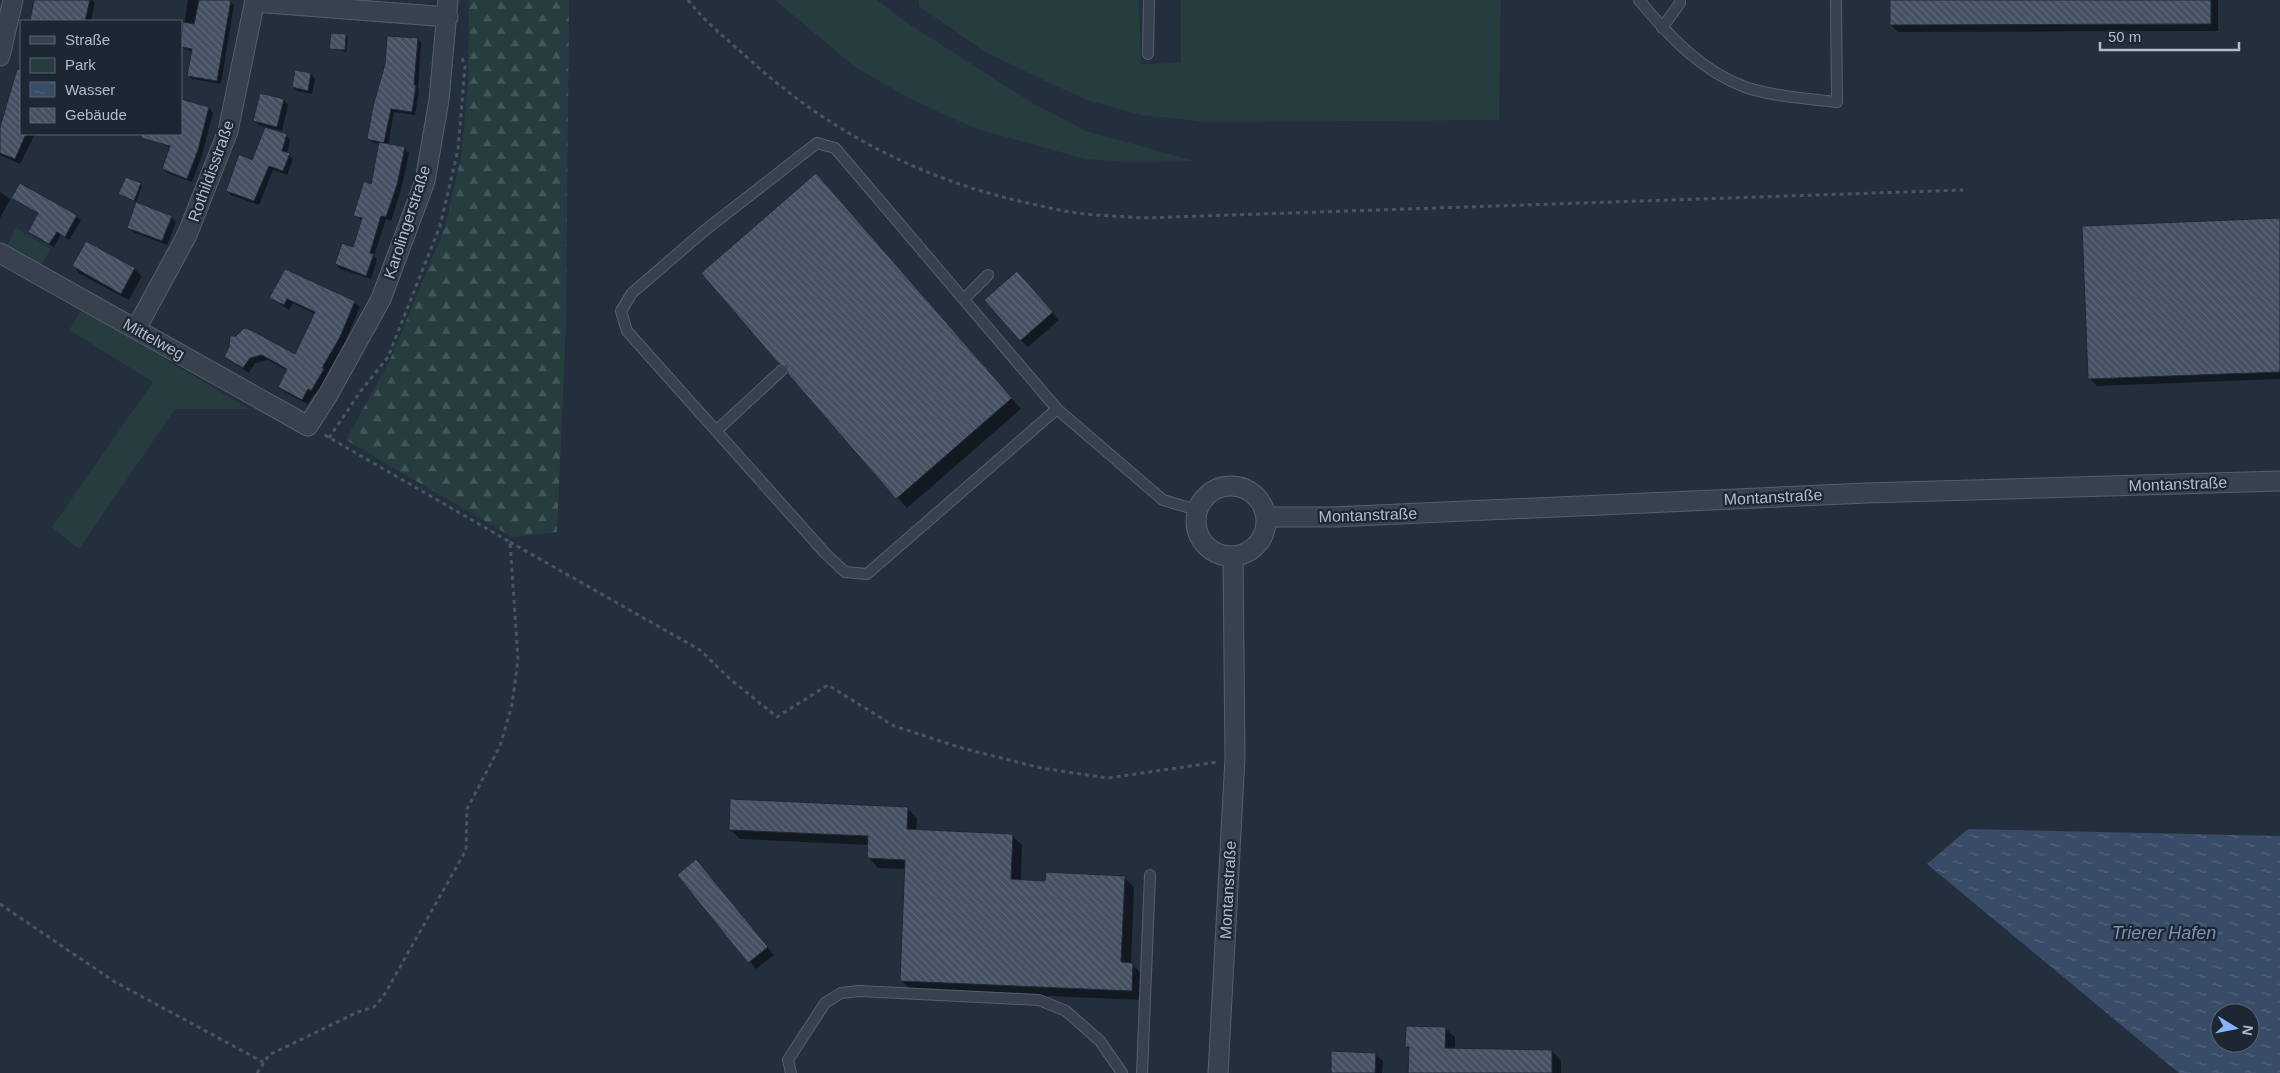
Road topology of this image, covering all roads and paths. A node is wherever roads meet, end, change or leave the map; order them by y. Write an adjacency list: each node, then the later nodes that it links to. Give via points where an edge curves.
1 (14, 0): 11 (street)
2 (688, 0): 12 (path, via 700,15 782,89 836,127 938,178 993,195 1070,212 1143,218)
3 (1149, 0): 10 (lane)
4 (1639, 0): 9 (lane)
5 (1680, 0): 9 (lane)
6 (1836, 0): 9 (lane, via 1837,102 1746,88 1710,70)
7 (255, 1): 8 (street, Rothildisstraße); 16 (street, Rothildisstraße, via 228,131 186,235)
8 (448, 8): 19 (street, Karolingerstraße, via 439,100 425,181 381,300)
9 (1662, 28)
10 (1148, 54)
11 (0, 56)
12 (1963, 190)
13 (0, 253): 16 (street, Mittelweg)
14 (988, 275): 15 (lane)
15 (964, 299): 18 (lane); 20 (lane, via 835,148 816,143 639,286 621,312 627,331)
16 (136, 329): 19 (street, Mittelweg)
17 (782, 370): 20 (lane)
18 (1057, 409): 20 (lane, via 867,574 845,572); 22 (lane, via 1163,500)
19 (308, 426): 24 (path)
20 (716, 431)
21 (2280, 481): 23 (street, Montanstraße)
22 (1197, 510): 23 (street, via 1205,496 1215,489 1238,486 1255,495 1263,505); 25 (street, via 1198,534 1204,545 1220,555)
23 (1266, 517): 25 (street, via 1261,540 1253,549)
24 (510, 542): 26 (path, via 700,650 730,680 777,718 828,685 894,726 1041,768 1108,778); 29 (path, via 518,659 512,705 500,746 467,809 466,850 384,997 374,1007 268,1055)
25 (1233, 557): 26 (street, Montanstraße)
26 (1236, 758): 34 (street, Montanstraße)
27 (1150, 875): 33 (lane)
28 (0, 904): 29 (path, via 115,982)
29 (263, 1062): 30 (path)
30 (257, 1073)
31 (791, 1073): 32 (lane, via 788,1060 825,1003 841,992 858,991 1039,1000 1066,1011 1100,1041)
32 (1122, 1073)
33 (1142, 1073)
34 (1218, 1073)

